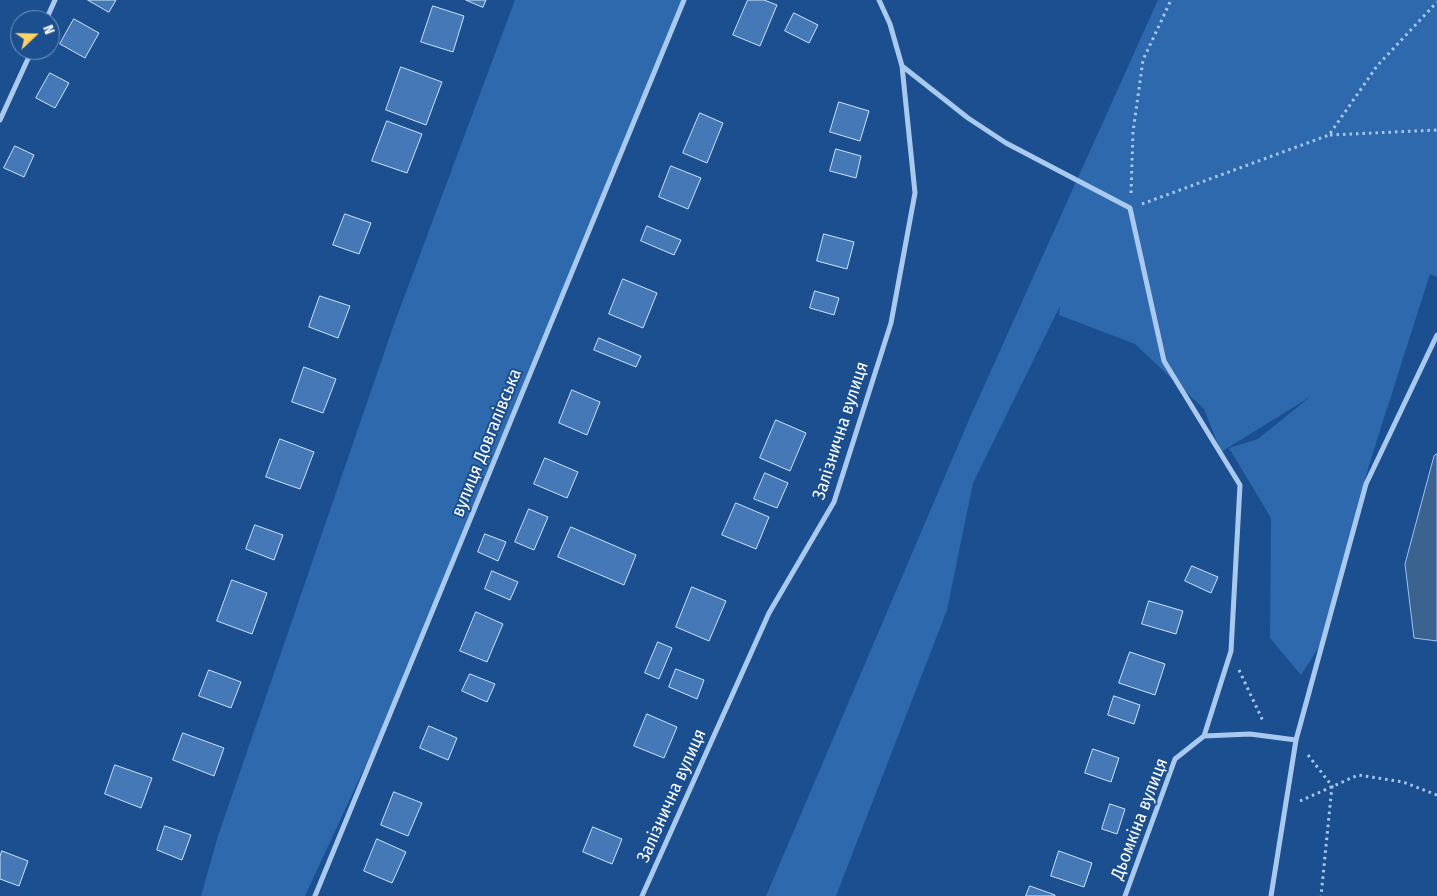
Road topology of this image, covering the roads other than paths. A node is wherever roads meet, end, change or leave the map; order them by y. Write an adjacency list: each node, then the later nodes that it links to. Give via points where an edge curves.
1 (684, 0): 9 (street, вулиця Довгалівська)
2 (879, 0): 4 (street, Залізнична вулиця)
3 (27, 60): 5 (street)
4 (902, 66): 7 (street, via 1006,144 1130,208 1164,361 1240,485 1231,651); 10 (street, Залізнична вулиця, via 914,192 891,323 834,502 769,613)
5 (0, 120)
6 (1437, 335): 8 (street, via 1366,484)
7 (1204, 736): 8 (street, via 1250,734); 11 (street, Дьомкіна вулиця, via 1175,760)
8 (1296, 740): 12 (street)
9 (315, 896)
10 (642, 896)
11 (1125, 896)
12 (1271, 896)

